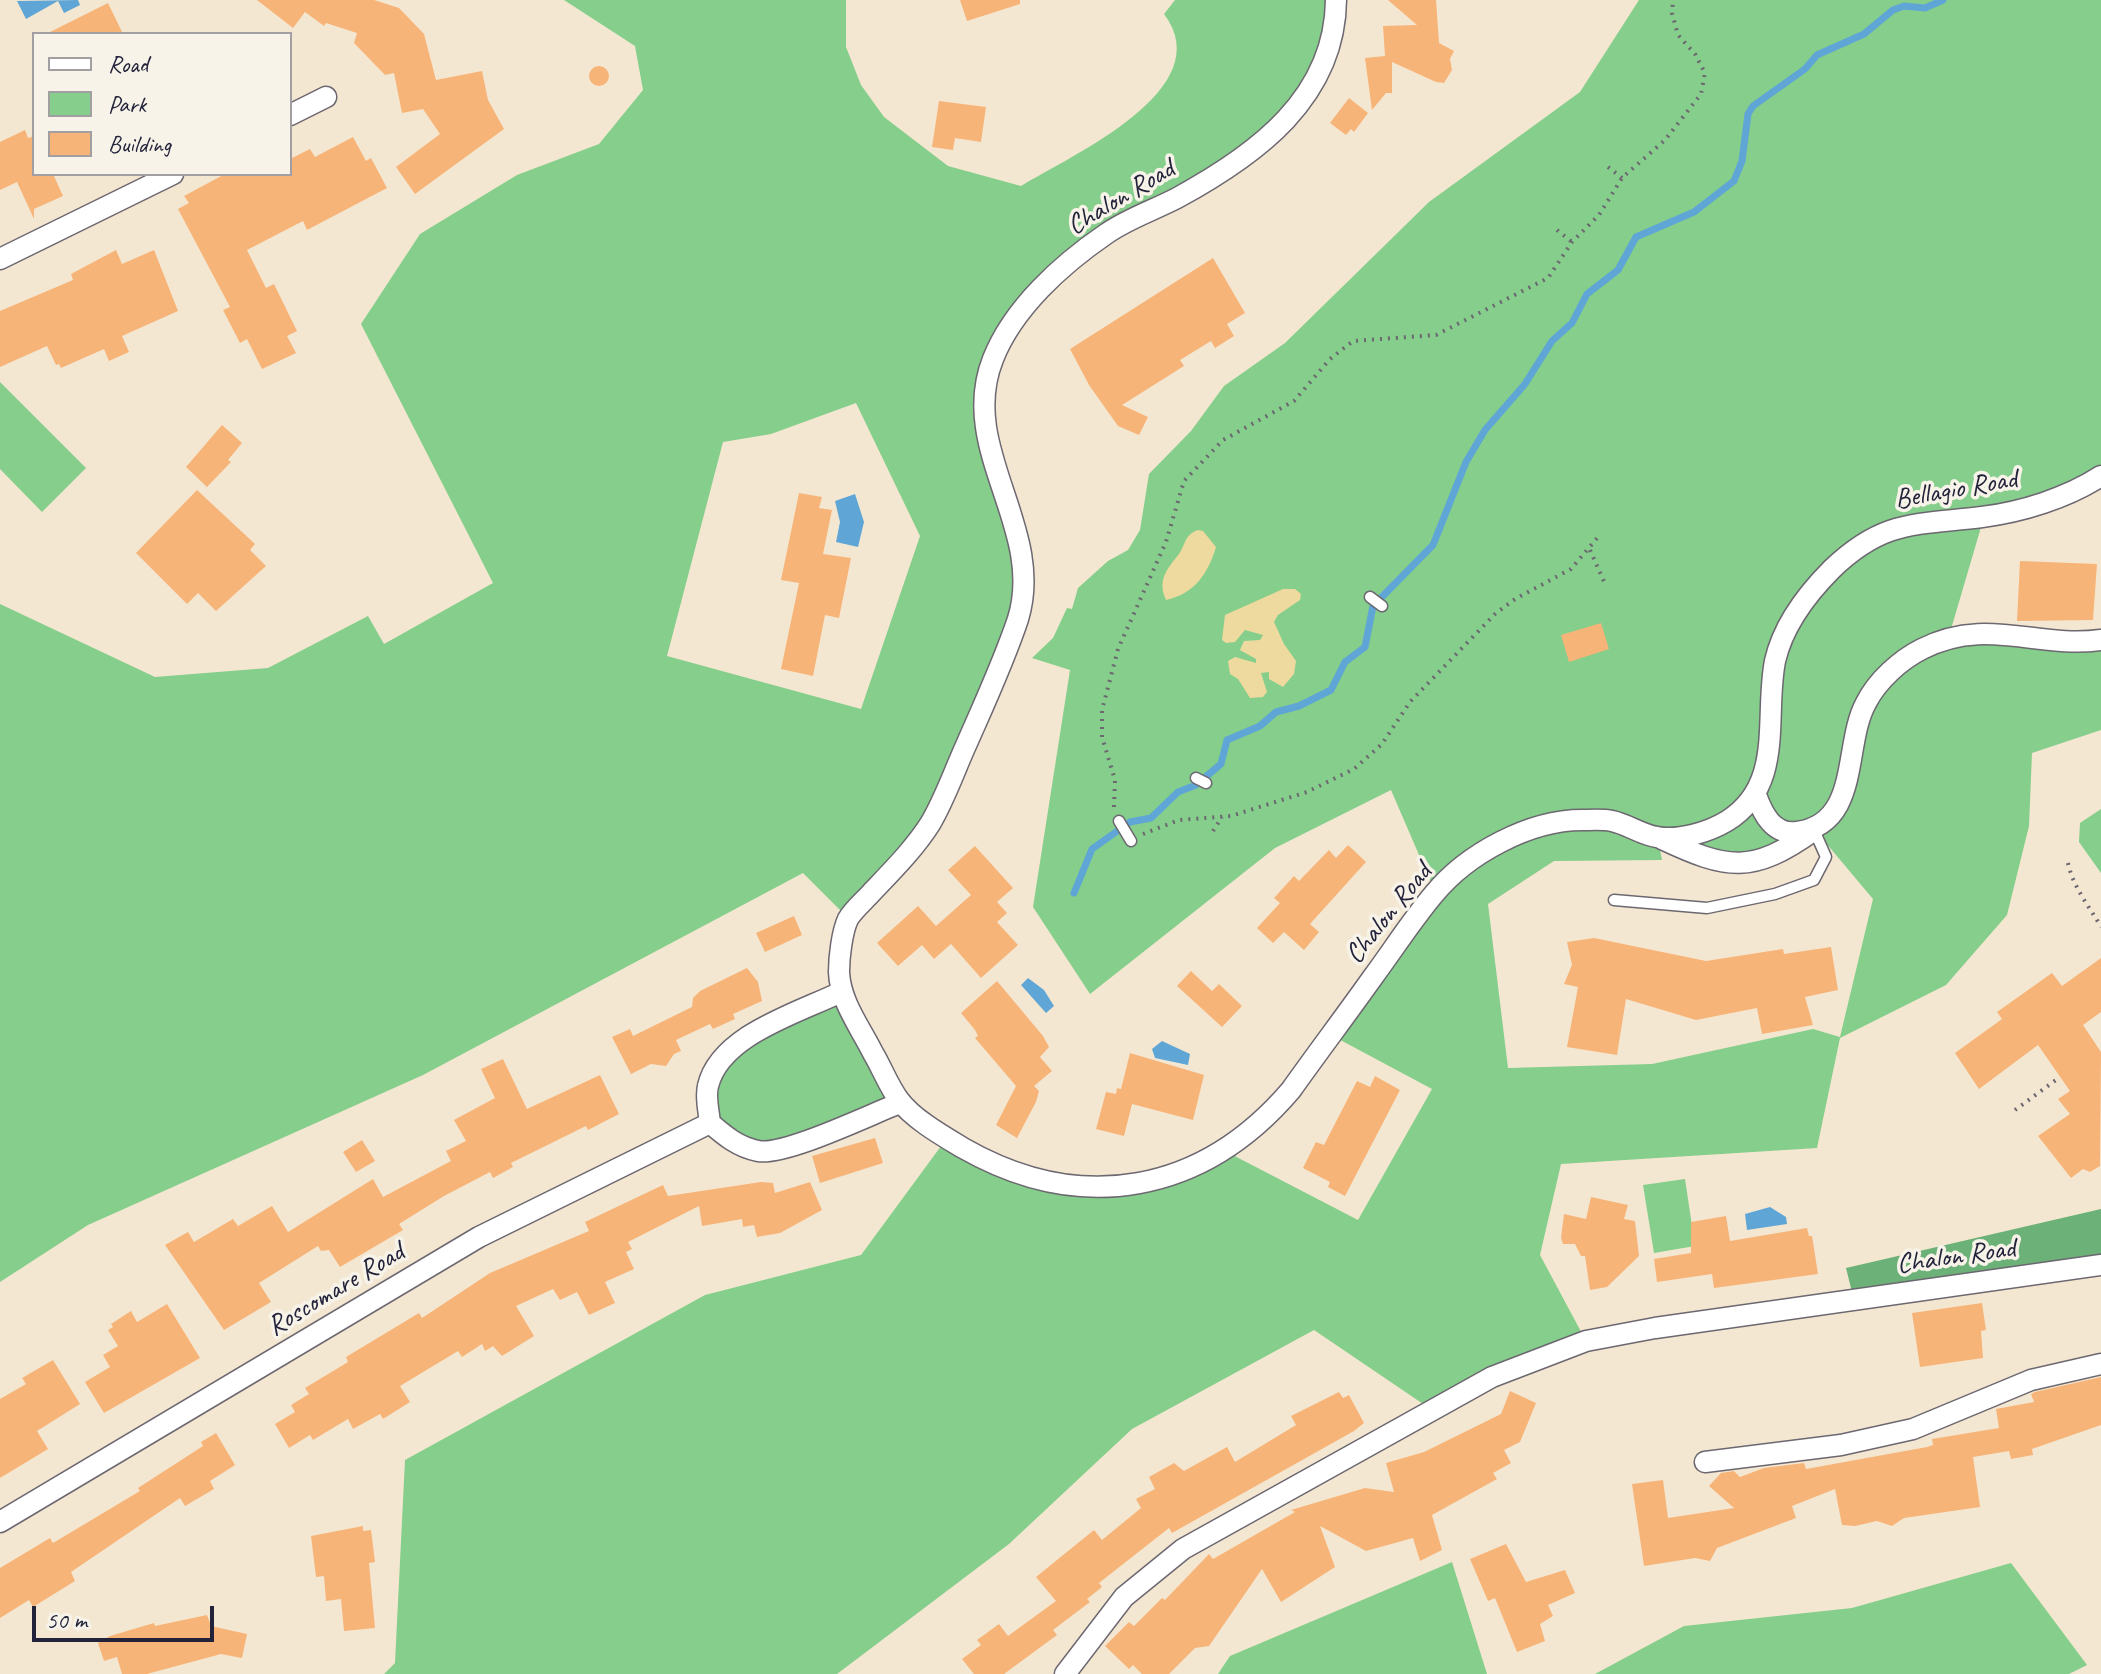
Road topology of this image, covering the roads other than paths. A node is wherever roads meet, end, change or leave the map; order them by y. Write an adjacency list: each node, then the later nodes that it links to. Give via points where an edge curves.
1 (1336, 0): 16 (street, Chalon Road, via 1325,66 1289,118 1235,163 1108,232 1067,264 1012,324 994,356 984,411 988,445 1021,539 1024,595 1006,653 931,823 849,919 839,967)
2 (326, 97): 3 (street)
3 (292, 114)
4 (169, 176): 5 (street)
5 (0, 259)
6 (2101, 476): 10 (street, Bellagio Road, via 2079,490 2031,506 1888,530 1832,569 1799,607 1776,659 1770,748)
7 (1370, 597): 8 (lane)
8 (1382, 606)
9 (2101, 640): 12 (street, via 1991,633 1949,636 1919,650 1898,665 1865,704 1848,782 1835,809)
10 (1756, 795): 12 (street, via 1762,813 1777,828 1791,833); 14 (street, via 1714,829)
11 (1119, 821): 13 (lane)
12 (1814, 830): 14 (street, Chalon Road, via 1772,858 1750,863 1707,858); 15 (lane, via 1826,857 1814,880 1775,894 1707,908)
13 (1128, 838)
14 (1658, 838): 17 (street, Chalon Road, via 1611,820 1566,820 1514,835 1474,859 1435,892 1265,1120 1225,1151 1183,1173 1130,1187 1038,1180 993,1165)
15 (1614, 900)
16 (841, 992): 17 (street, Chalon Road); 18 (street, via 740,1040 720,1058 707,1087)
17 (900, 1103): 18 (street, via 761,1152 735,1143)
18 (710, 1123): 22 (street, Roscomare Road, via 479,1237)
19 (2101, 1265): 23 (street, Chalon Road, via 1655,1328 1586,1341 1539,1358 1469,1389 1183,1549 1124,1597)
20 (2101, 1364): 21 (street, via 2031,1380 1913,1429 1841,1445)
21 (1705, 1462)
22 (0, 1522)
23 (1065, 1674)

